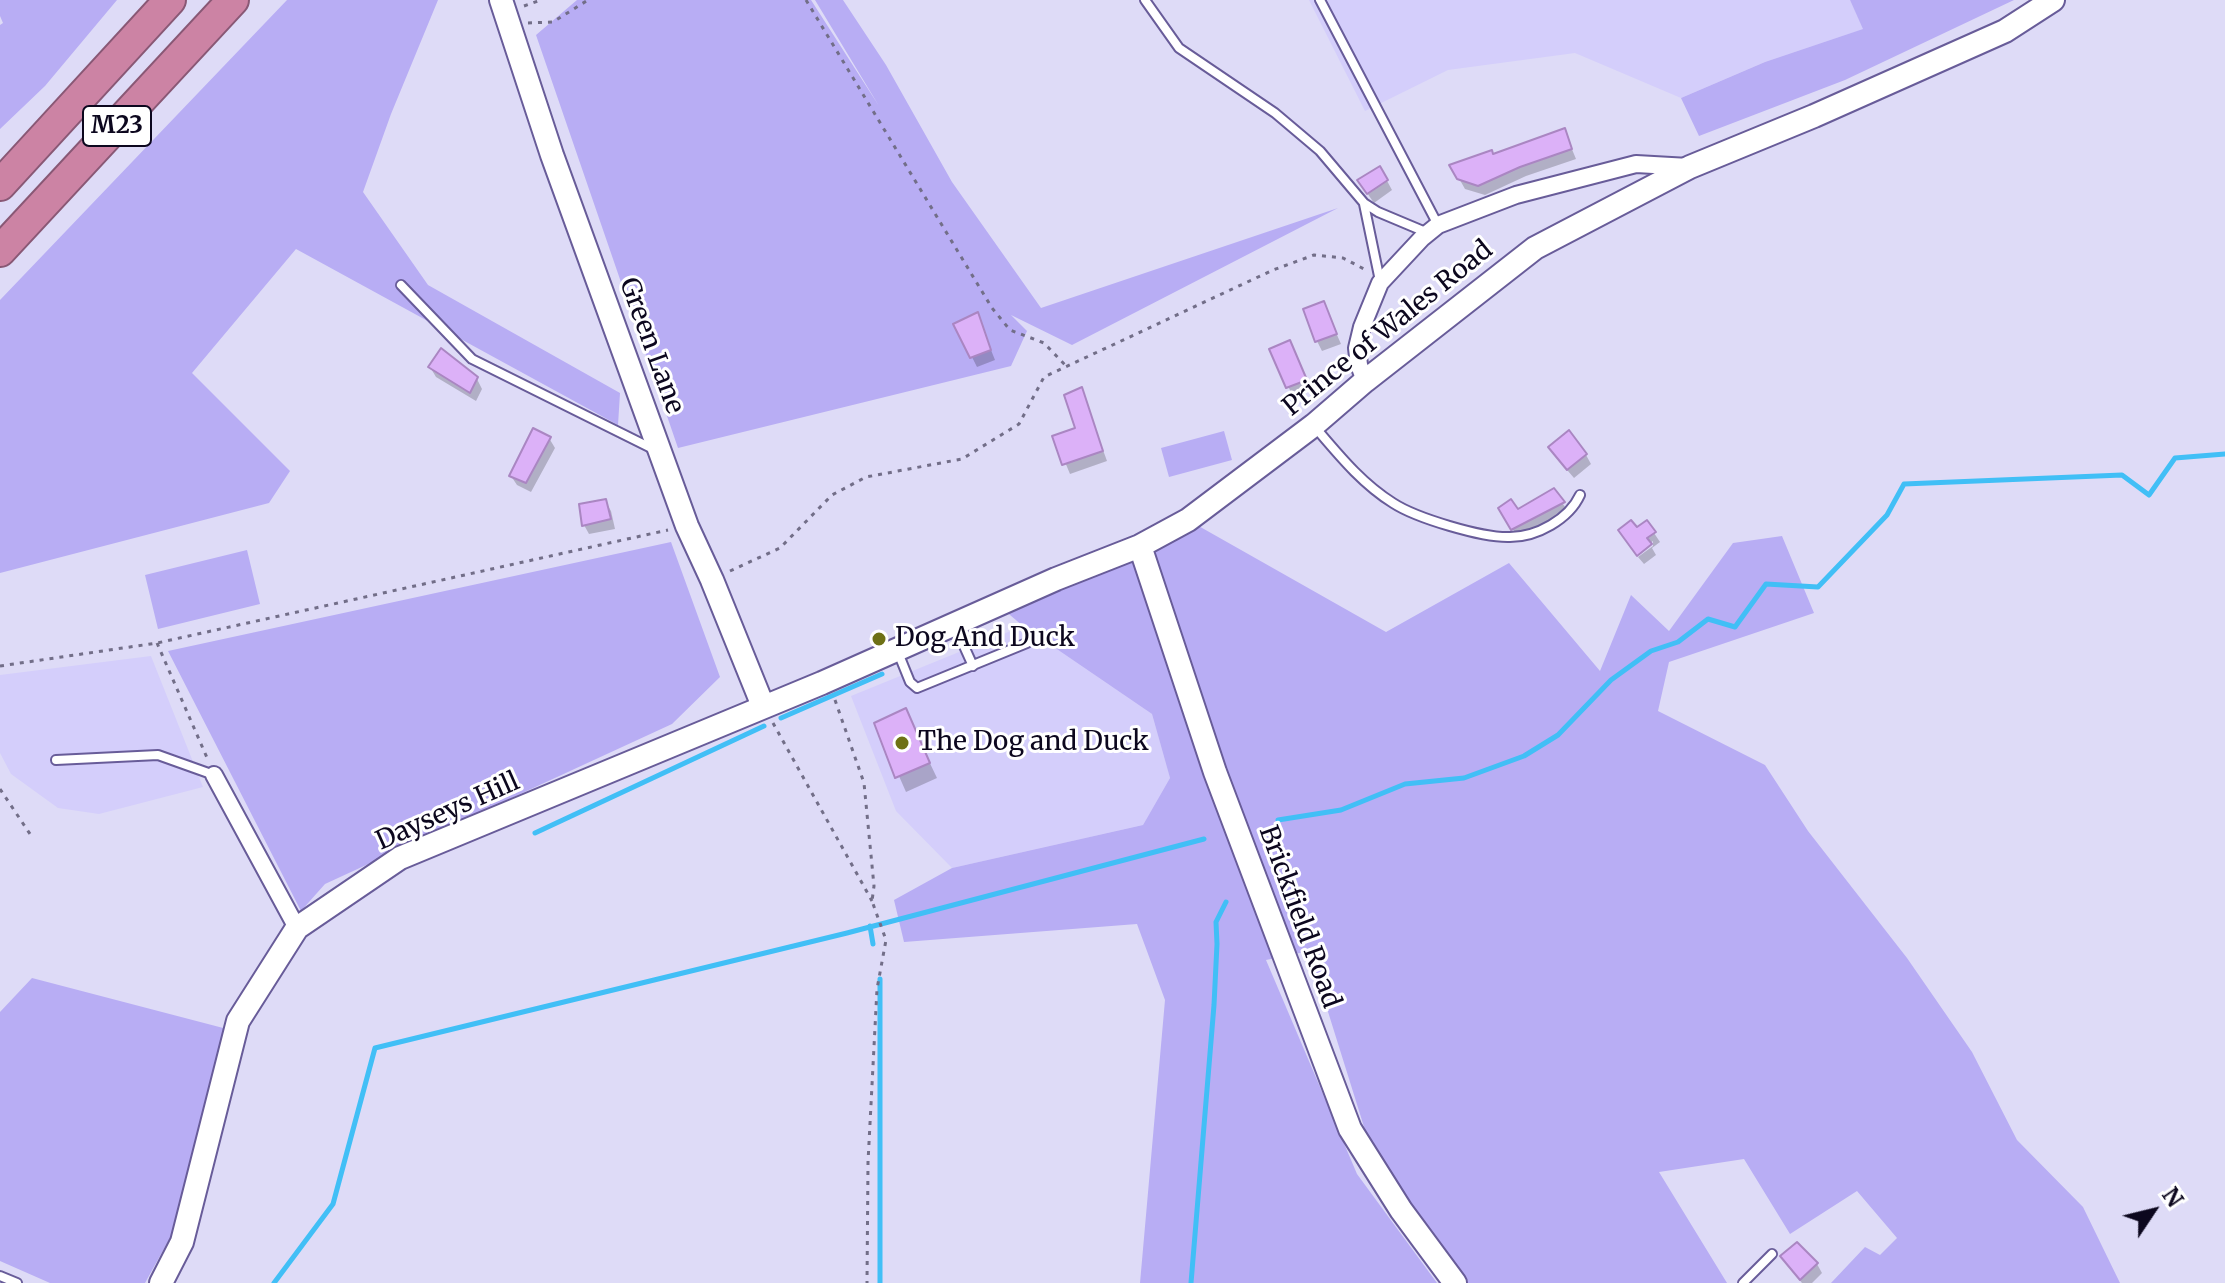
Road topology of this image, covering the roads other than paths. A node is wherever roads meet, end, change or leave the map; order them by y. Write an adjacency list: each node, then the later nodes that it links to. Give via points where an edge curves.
1 (170, 0): 8 (highway, M23)
2 (233, 0): 11 (highway, M23)
3 (501, 0): 16 (street, Green Lane)
4 (1145, 0): 9 (lane, via 1179,48 1275,113 1320,151)
5 (1320, 0): 10 (lane)
6 (2053, 0): 7 (street, Prince of Wales Road, via 2005,31)
7 (1690, 167): 10 (street, via 1636,164 1516,195); 14 (street, Prince of Wales Road, via 1535,248)
8 (0, 185)
9 (1364, 203): 10 (lane); 12 (lane)
10 (1433, 229): 12 (street)
11 (0, 251)
12 (1380, 283): 14 (street, via 1357,348)
13 (401, 285): 16 (lane, via 472,359)
14 (1365, 381): 15 (street, Prince of Wales Road)
15 (1314, 425): 17 (lane, via 1362,480 1392,503 1452,527 1511,538 1562,520); 18 (street, Prince of Wales Road, via 1188,520)
16 (661, 453): 23 (street, Green Lane)
17 (1580, 495)
18 (1140, 546): 19 (street, Prince of Wales Road); 31 (street, Brickfield Road, via 1215,772 1350,1129)
19 (954, 623): 21 (street, Prince of Wales Road); 22 (lane)
20 (1027, 643): 22 (lane)
21 (897, 649): 22 (lane, via 917,688); 23 (street, Prince of Wales Road)
22 (973, 666)
23 (764, 706): 26 (street, Dayseys Hill, via 400,858)
24 (56, 760): 25 (lane, via 158,755)
25 (214, 775): 26 (street)
26 (297, 928): 30 (street, Dayseys Hill, via 238,1021 182,1242)
27 (1772, 1254): 32 (lane)
28 (0, 1276): 29 (lane)
29 (17, 1283)
30 (161, 1283)
31 (1455, 1283)
32 (1743, 1283)

